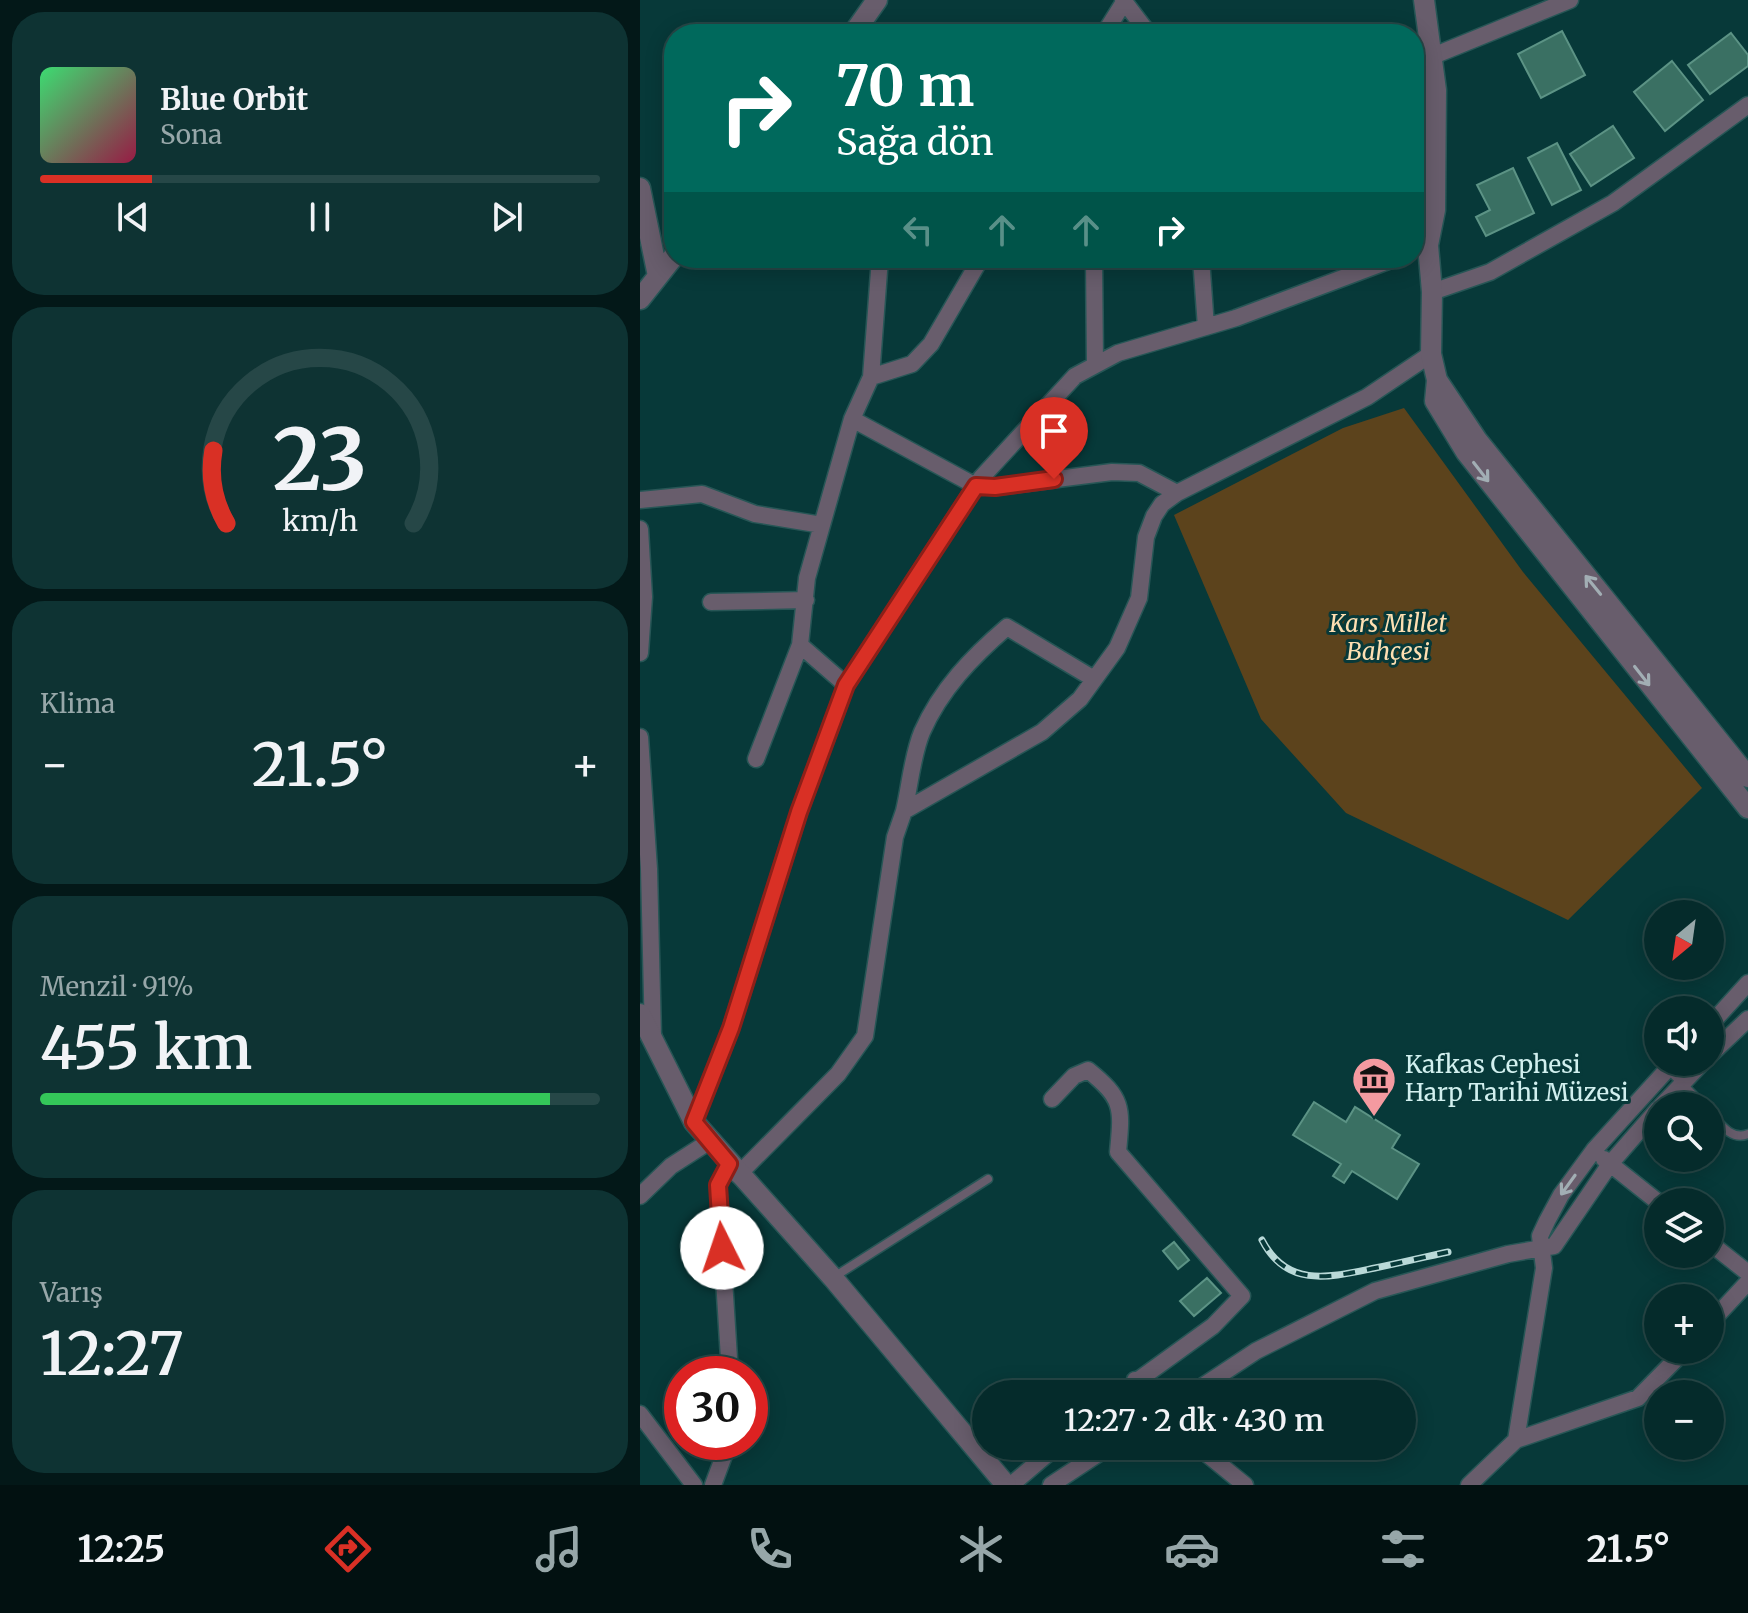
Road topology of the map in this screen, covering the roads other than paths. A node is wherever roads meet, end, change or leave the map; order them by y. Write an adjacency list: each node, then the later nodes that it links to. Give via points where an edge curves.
1 (877, 0): 5 (street)
2 (1424, 0): 8 (street)
3 (1570, 0): 8 (street)
4 (1124, 1): 6 (street); 7 (street)
5 (860, 24)
6 (1110, 24)
7 (1141, 24)
8 (1433, 56): 11 (street, via 1435,210)
9 (1748, 105): 20 (street, via 1613,203 1490,272)
10 (640, 188): 19 (street)
11 (1424, 240)
12 (1424, 260): 20 (street)
13 (664, 268): 19 (street)
14 (879, 268): 25 (street)
15 (975, 268): 25 (street, via 931,344 912,364)
16 (1094, 268): 24 (street)
17 (1202, 268): 22 (street)
18 (1368, 268): 22 (street)
19 (658, 276): 21 (street)
20 (1432, 292): 23 (street)
21 (640, 299)
22 (1206, 327): 24 (street)
23 (1431, 354): 26 (street); 29 (street, via 1367,397)
24 (1095, 365): 28 (street, via 1075,376 1043,407)
25 (871, 377): 27 (street)
26 (1437, 380): 42 (street, one-way to 26, via 1477,440); 43 (street, one-way to 43, via 1435,401 1466,452)
27 (852, 419): 28 (street); 31 (street)
28 (976, 486): 29 (street, via 1112,472 1139,473); 39 (street)
29 (1177, 493): 38 (street, via 1154,516 1146,537 1139,598 1117,648)
30 (640, 500): 31 (street, via 702,494 755,514)
31 (822, 525): 34 (street)
32 (640, 529): 33 (street)
33 (642, 598): 37 (street)
34 (806, 600): 35 (street); 36 (street)
35 (711, 602)
36 (800, 645): 39 (street); 41 (street)
37 (640, 653)
38 (1094, 679): 44 (street, via 1080,699 1042,732); 44 (street, via 1007,627 940,697 920,735)
39 (846, 685): 59 (street, via 799,812 731,1028)
40 (640, 737): 45 (street)
41 (756, 759)
42 (1748, 777)
43 (1748, 808)
44 (904, 811): 66 (street, via 895,837 865,1036 838,1074)
45 (644, 870): 50 (street)
46 (1748, 983): 47 (street)
47 (1724, 1010)
48 (640, 1014): 50 (street)
49 (1748, 1019): 51 (street)
50 (653, 1037): 59 (street)
51 (1724, 1042)
52 (1660, 1076): 64 (street)
53 (1677, 1076): 55 (lane)
54 (1688, 1076): 55 (street)
55 (1681, 1082): 56 (street); 57 (lane)
56 (1673, 1092)
57 (1691, 1092)
58 (1052, 1099): 78 (street, via 1074,1076 1088,1070 1108,1087 1122,1111 1118,1152 1242,1296)
59 (694, 1122): 63 (street)
60 (1644, 1125): 65 (street)
61 (1724, 1128): 62 (lane, via 1737,1136)
62 (1748, 1134)
63 (710, 1141): 66 (street); 69 (street, via 671,1166)
64 (1594, 1150): 65 (street); 70 (street, one-way to 70, via 1561,1195 1540,1236)
65 (1610, 1164): 68 (street); 70 (street, via 1562,1237)
66 (733, 1170): 73 (street); 76 (street, via 718,1185)
67 (988, 1179): 73 (lane)
68 (1644, 1191)
69 (640, 1196)
70 (1541, 1249): 79 (street, via 1375,1291 1256,1351); 81 (street, via 1544,1268)
71 (1724, 1254): 72 (street)
72 (1748, 1273)
73 (833, 1278): 88 (street)
74 (1748, 1282): 75 (street)
75 (1724, 1308)
76 (729, 1356)
77 (1671, 1364): 81 (street, via 1638,1398)
78 (1148, 1380)
79 (1212, 1380)
80 (640, 1414): 86 (street)
81 (1516, 1440): 91 (street)
82 (722, 1460): 87 (street)
83 (1040, 1460): 88 (street)
84 (1089, 1460): 89 (street)
85 (1214, 1460): 90 (street)
86 (694, 1485)
87 (713, 1485)
88 (1009, 1485)
89 (1051, 1485)
90 (1245, 1485)
91 (1469, 1485)

